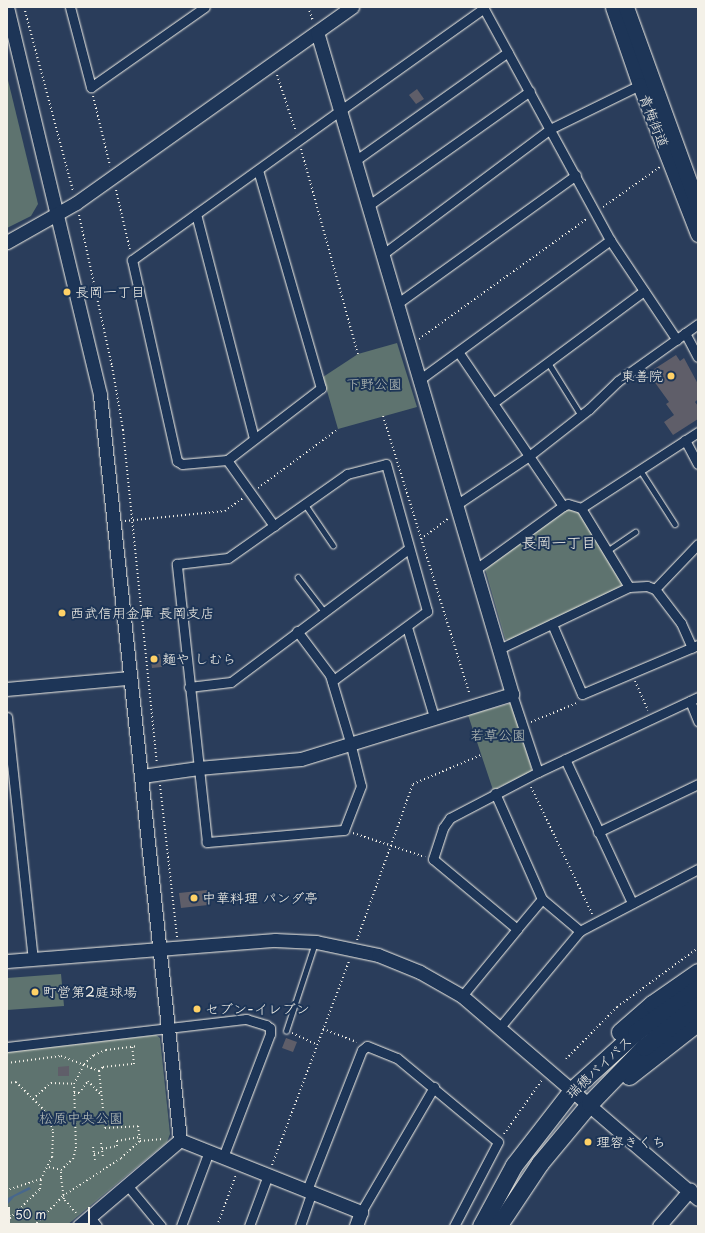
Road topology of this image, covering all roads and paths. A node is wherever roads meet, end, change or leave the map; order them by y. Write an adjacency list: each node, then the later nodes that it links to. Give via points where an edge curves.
1 (7, 7): 26 (street)
2 (70, 7): 12 (street)
3 (205, 7): 12 (street)
4 (352, 7): 8 (street)
5 (613, 7): 11 (main road, 青梅街道)
6 (626, 7): 23 (main road, 青梅街道)
7 (484, 8): 9 (street); 14 (street)
8 (317, 32): 10 (street); 14 (street)
9 (508, 52): 13 (street); 17 (street)
10 (273, 63): 16 (path); 21 (street)
11 (640, 85): 15 (street); 18 (main road, 青梅街道)
12 (91, 87): 21 (path)
13 (530, 91): 15 (street); 22 (street)
14 (341, 110): 16 (street); 17 (street)
15 (550, 129): 20 (street); 30 (street)
16 (298, 140): 19 (street); 39 (path)
17 (356, 160): 22 (street)
18 (669, 161): 24 (path); 27 (main road, 青梅街道)
19 (258, 170): 25 (street); 48 (street, via 321,388)
20 (576, 175): 24 (street); 33 (street)
21 (113, 178): 26 (street); 31 (path)
22 (369, 205): 30 (street)
23 (698, 206)
24 (596, 212): 28 (street); 37 (path)
25 (196, 214): 31 (street); 48 (street)
26 (58, 215): 29 (street); 59 (street, via 100,395)
27 (698, 234)
28 (610, 240): 32 (street); 38 (street)
29 (7, 242)
30 (383, 254): 33 (street)
31 (132, 260): 51 (street, via 177,461 182,464)
32 (644, 291): 36 (street); 41 (street)
33 (398, 303): 37 (street)
34 (698, 324): 35 (street)
35 (685, 333): 36 (street); 40 (street)
36 (677, 340): 44 (street, via 618,381)
37 (410, 346): 42 (street)
38 (459, 352): 42 (street); 43 (street)
39 (358, 354)
40 (698, 357)
41 (548, 362): 43 (street); 44 (lane)
42 (419, 380): 57 (street)
43 (493, 403): 50 (street)
44 (581, 415): 50 (street)
45 (383, 416): 63 (path)
46 (338, 429): 54 (path)
47 (698, 432): 49 (street)
48 (254, 439): 51 (street)
49 (685, 440): 52 (street); 53 (street)
50 (529, 456): 56 (street); 57 (street)
51 (227, 460): 54 (street)
52 (698, 464)
53 (641, 471): 58 (street); 60 (lane)
54 (250, 493): 59 (path, via 225,511); 61 (street)
55 (305, 504): 61 (street); 65 (lane); 66 (street, via 347,474 386,464)
56 (563, 506): 58 (street, via 568,504); 68 (street)
57 (457, 508): 63 (path); 68 (street)
58 (581, 508): 67 (street)
59 (114, 523): 78 (street)
60 (675, 524)
61 (274, 526): 81 (street, via 228,558 177,564)
62 (635, 532): 67 (lane)
63 (421, 539): 85 (path)
64 (698, 544): 71 (street)
65 (334, 545)
66 (408, 549): 72 (street); 74 (street, via 428,608)
67 (607, 551): 70 (street)
68 (476, 569): 77 (street)
69 (298, 577): 72 (lane)
70 (629, 587): 71 (street, via 647,586); 73 (street)
71 (655, 590): 76 (street)
72 (324, 612): 75 (street)
73 (552, 624): 76 (street, via 582,694); 77 (street)
74 (407, 627): 80 (street); 87 (street)
75 (297, 631): 80 (street); 81 (street, via 231,682)
76 (695, 646)
77 (499, 649): 83 (street)
78 (129, 678): 82 (street); 94 (street)
79 (634, 679): 88 (path)
80 (332, 681): 90 (street)
81 (189, 687): 92 (street)
82 (7, 690)
83 (512, 694): 85 (street); 93 (street)
84 (694, 699): 88 (street); 89 (street)
85 (473, 706): 87 (street)
86 (7, 717): 110 (street)
87 (434, 717): 90 (street)
88 (652, 719): 91 (street)
89 (698, 721)
90 (350, 742): 92 (street, via 301,759); 98 (street, via 361,786)
91 (565, 759): 93 (street); 99 (street)
92 (198, 768): 94 (street); 98 (street, via 207,842)
93 (538, 772): 95 (street)
94 (142, 776): 108 (street)
95 (527, 778): 97 (street); 104 (path)
96 (698, 784): 99 (street)
97 (495, 793): 100 (street, via 450,818 443,828); 102 (street)
98 (344, 830): 100 (path)
99 (598, 832): 103 (street)
100 (433, 859): 105 (street)
101 (698, 869): 103 (street)
102 (542, 899): 105 (street); 106 (street)
103 (632, 903): 104 (street)
104 (596, 923): 106 (street)
105 (517, 929): 114 (street)
106 (580, 931): 117 (street)
107 (316, 942): 108 (street, via 253,940); 114 (street, via 378,955 420,972); 120 (lane)
108 (159, 948): 110 (street); 118 (street)
109 (698, 948): 125 (path, via 617,1007)
110 (33, 959): 111 (street)
111 (7, 961)
112 (698, 972): 133 (highway, via 665,994 629,1024 598,1054)
113 (698, 988): 133 (highway, 瑞穂バイパス, via 636,1032)
114 (462, 996): 117 (street)
115 (698, 1005): 137 (highway, 瑞穂バイパス, via 644,1047)
116 (698, 1022): 137 (highway, via 615,1088)
117 (500, 1027): 128 (street)
118 (168, 1028): 124 (street); 139 (street); 147 (street, via 246,1019 270,1028 270,1034)
119 (323, 1028): 123 (path)
120 (286, 1031)
121 (132, 1046): 122 (path); 127 (path, via 102,1051); 129 (path, via 134,1064 103,1067)
122 (138, 1046)
123 (367, 1046): 132 (street, via 397,1058); 157 (street, via 362,1050)
124 (7, 1047)
125 (566, 1060)
126 (7, 1062): 127 (path, via 61,1056)
127 (84, 1064): 129 (path); 131 (path)
128 (550, 1070): 133 (street); 141 (path, via 529,1095)
129 (99, 1071): 135 (path)
130 (7, 1083): 136 (path, via 16,1082)
131 (74, 1084): 134 (path); 136 (path, via 51,1083)
132 (434, 1087): 141 (street); 161 (street)
133 (573, 1089): 137 (street); 173 (highway, 瑞穂バイパス, via 514,1165)
134 (74, 1093): 135 (path, via 79,1093 88,1080); 152 (path, via 75,1153)
135 (101, 1096): 138 (path, via 105,1128 138,1126)
136 (33, 1099): 151 (path, via 48,1114 51,1122 52,1157)
137 (590, 1103): 158 (street); 174 (highway, 瑞穂バイパス, via 540,1163)
138 (140, 1137): 140 (path); 144 (path, via 117,1141 117,1146)
139 (180, 1139): 140 (path); 145 (street); 155 (street)
140 (140, 1141): 159 (path, via 121,1158)
141 (498, 1142): 172 (street)
142 (101, 1143): 144 (path)
143 (93, 1147): 146 (path)
144 (102, 1150): 146 (path); 148 (path)
145 (209, 1151): 147 (street); 167 (street)
146 (94, 1154): 149 (path)
147 (223, 1157): 150 (street)
148 (103, 1158)
149 (95, 1160)
150 (240, 1164): 153 (street); 168 (path)
151 (48, 1167): 152 (path); 154 (path)
152 (61, 1170): 159 (path)
153 (268, 1175): 157 (street); 169 (street)
154 (41, 1179): 156 (path); 162 (path, via 40,1189)
155 (127, 1185): 164 (street); 166 (street)
156 (7, 1190)
157 (310, 1191): 161 (street); 170 (street)
158 (694, 1194): 175 (street)
159 (63, 1196): 164 (path, via 68,1205); 165 (path)
160 (7, 1212): 162 (path)
161 (361, 1212): 171 (street)
162 (11, 1218): 163 (path)
163 (7, 1221)
164 (88, 1223)
165 (34, 1226)
166 (161, 1226)
167 (181, 1226)
168 (217, 1226)
169 (249, 1226)
170 (300, 1226)
171 (356, 1226)
172 (454, 1226)
173 (481, 1226)
174 (498, 1226)
175 (659, 1226)

